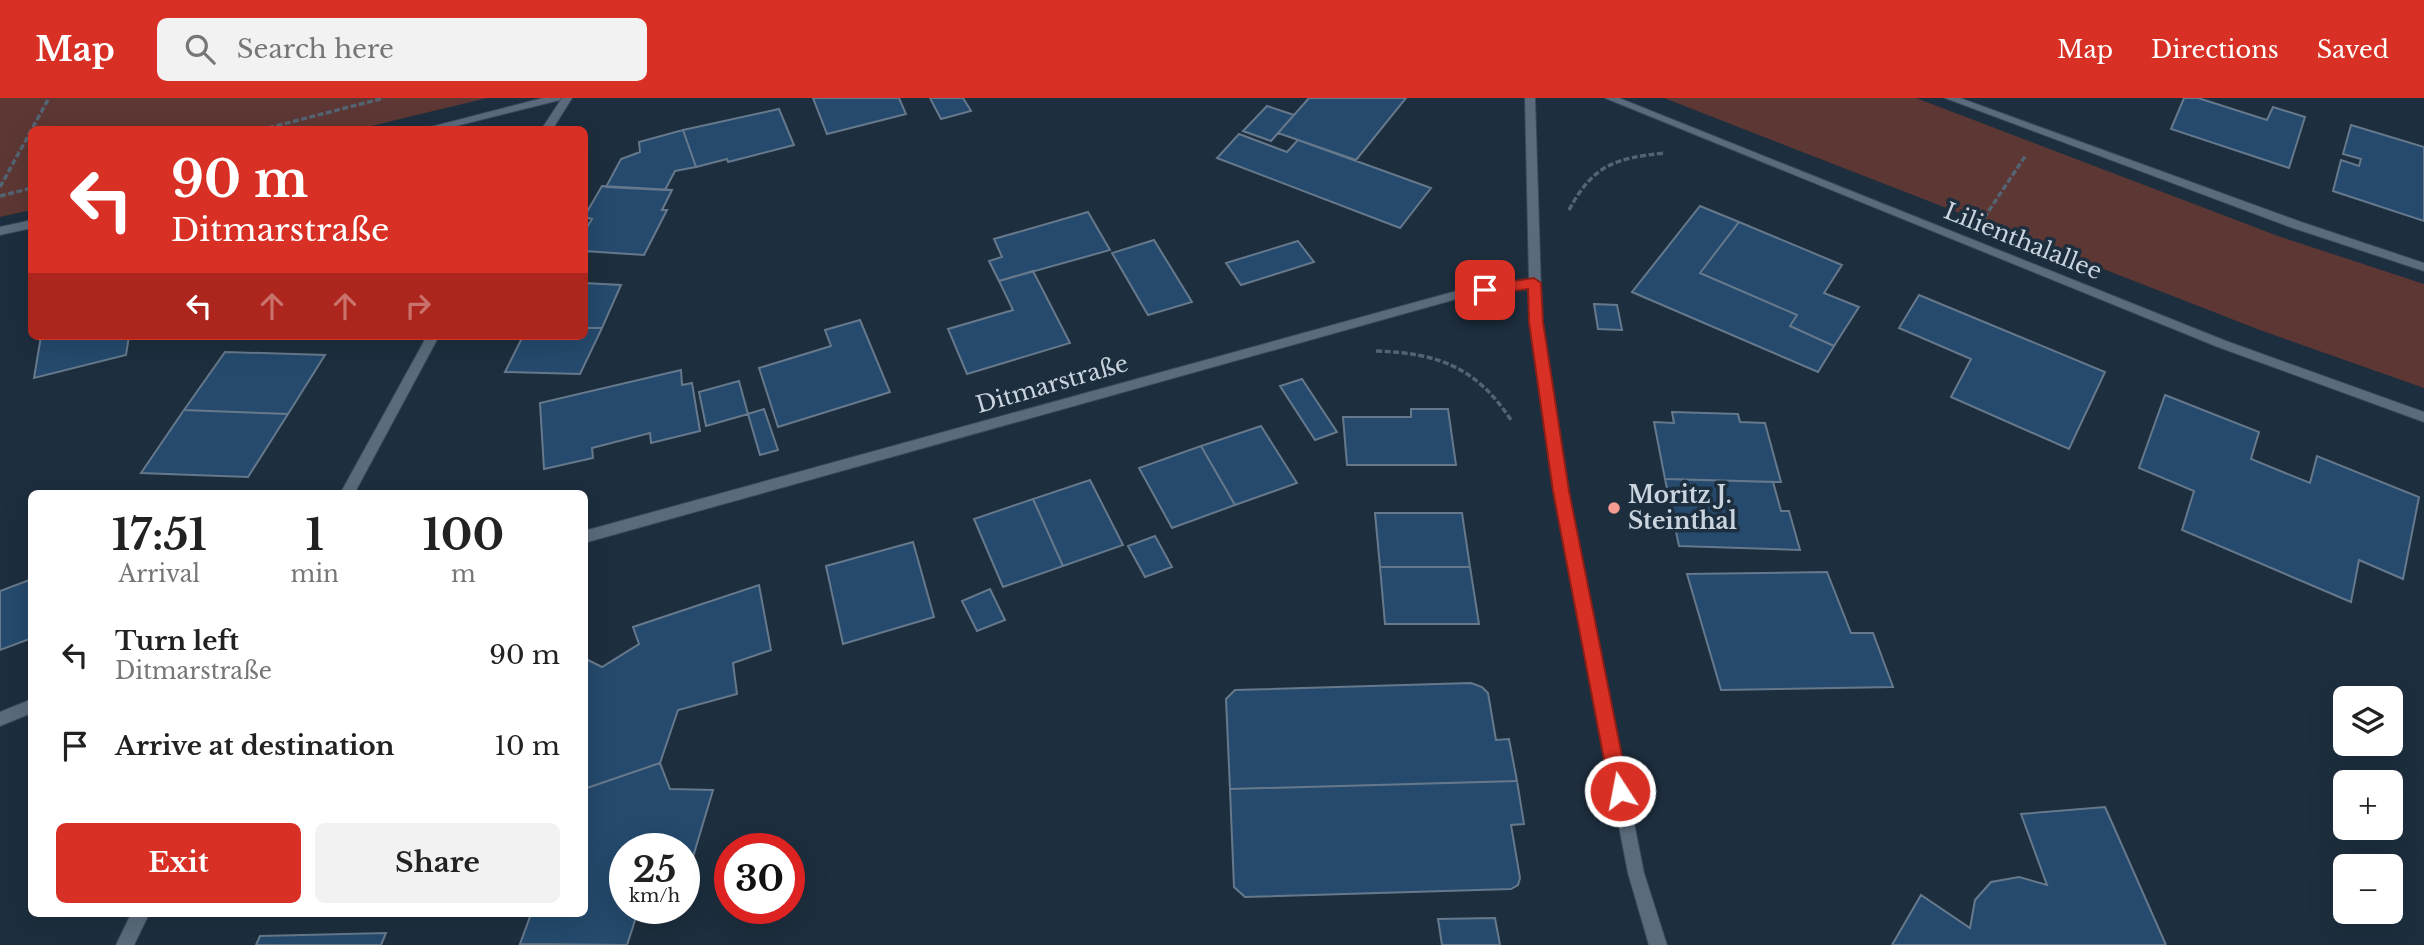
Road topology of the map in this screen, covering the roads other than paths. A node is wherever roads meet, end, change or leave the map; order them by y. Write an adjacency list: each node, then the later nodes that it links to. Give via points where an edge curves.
1 (556, 98): 6 (street)
2 (567, 98): 7 (street)
3 (1530, 98): 11 (street)
4 (1610, 98): 13 (street, Lilienthalallee, via 2222,344)
5 (1950, 98): 10 (street)
6 (441, 126)
7 (549, 126)
8 (28, 225): 9 (street)
9 (0, 231)
10 (2424, 267)
11 (1534, 283): 15 (street, Ditmarstraße, via 1460,294); 20 (street, via 1561,491 1636,873)
12 (431, 340): 14 (street)
13 (2424, 417)
14 (349, 490)
15 (588, 536)
16 (28, 708): 17 (street)
17 (0, 719)
18 (139, 917): 19 (street)
19 (125, 945)
20 (1658, 945)

